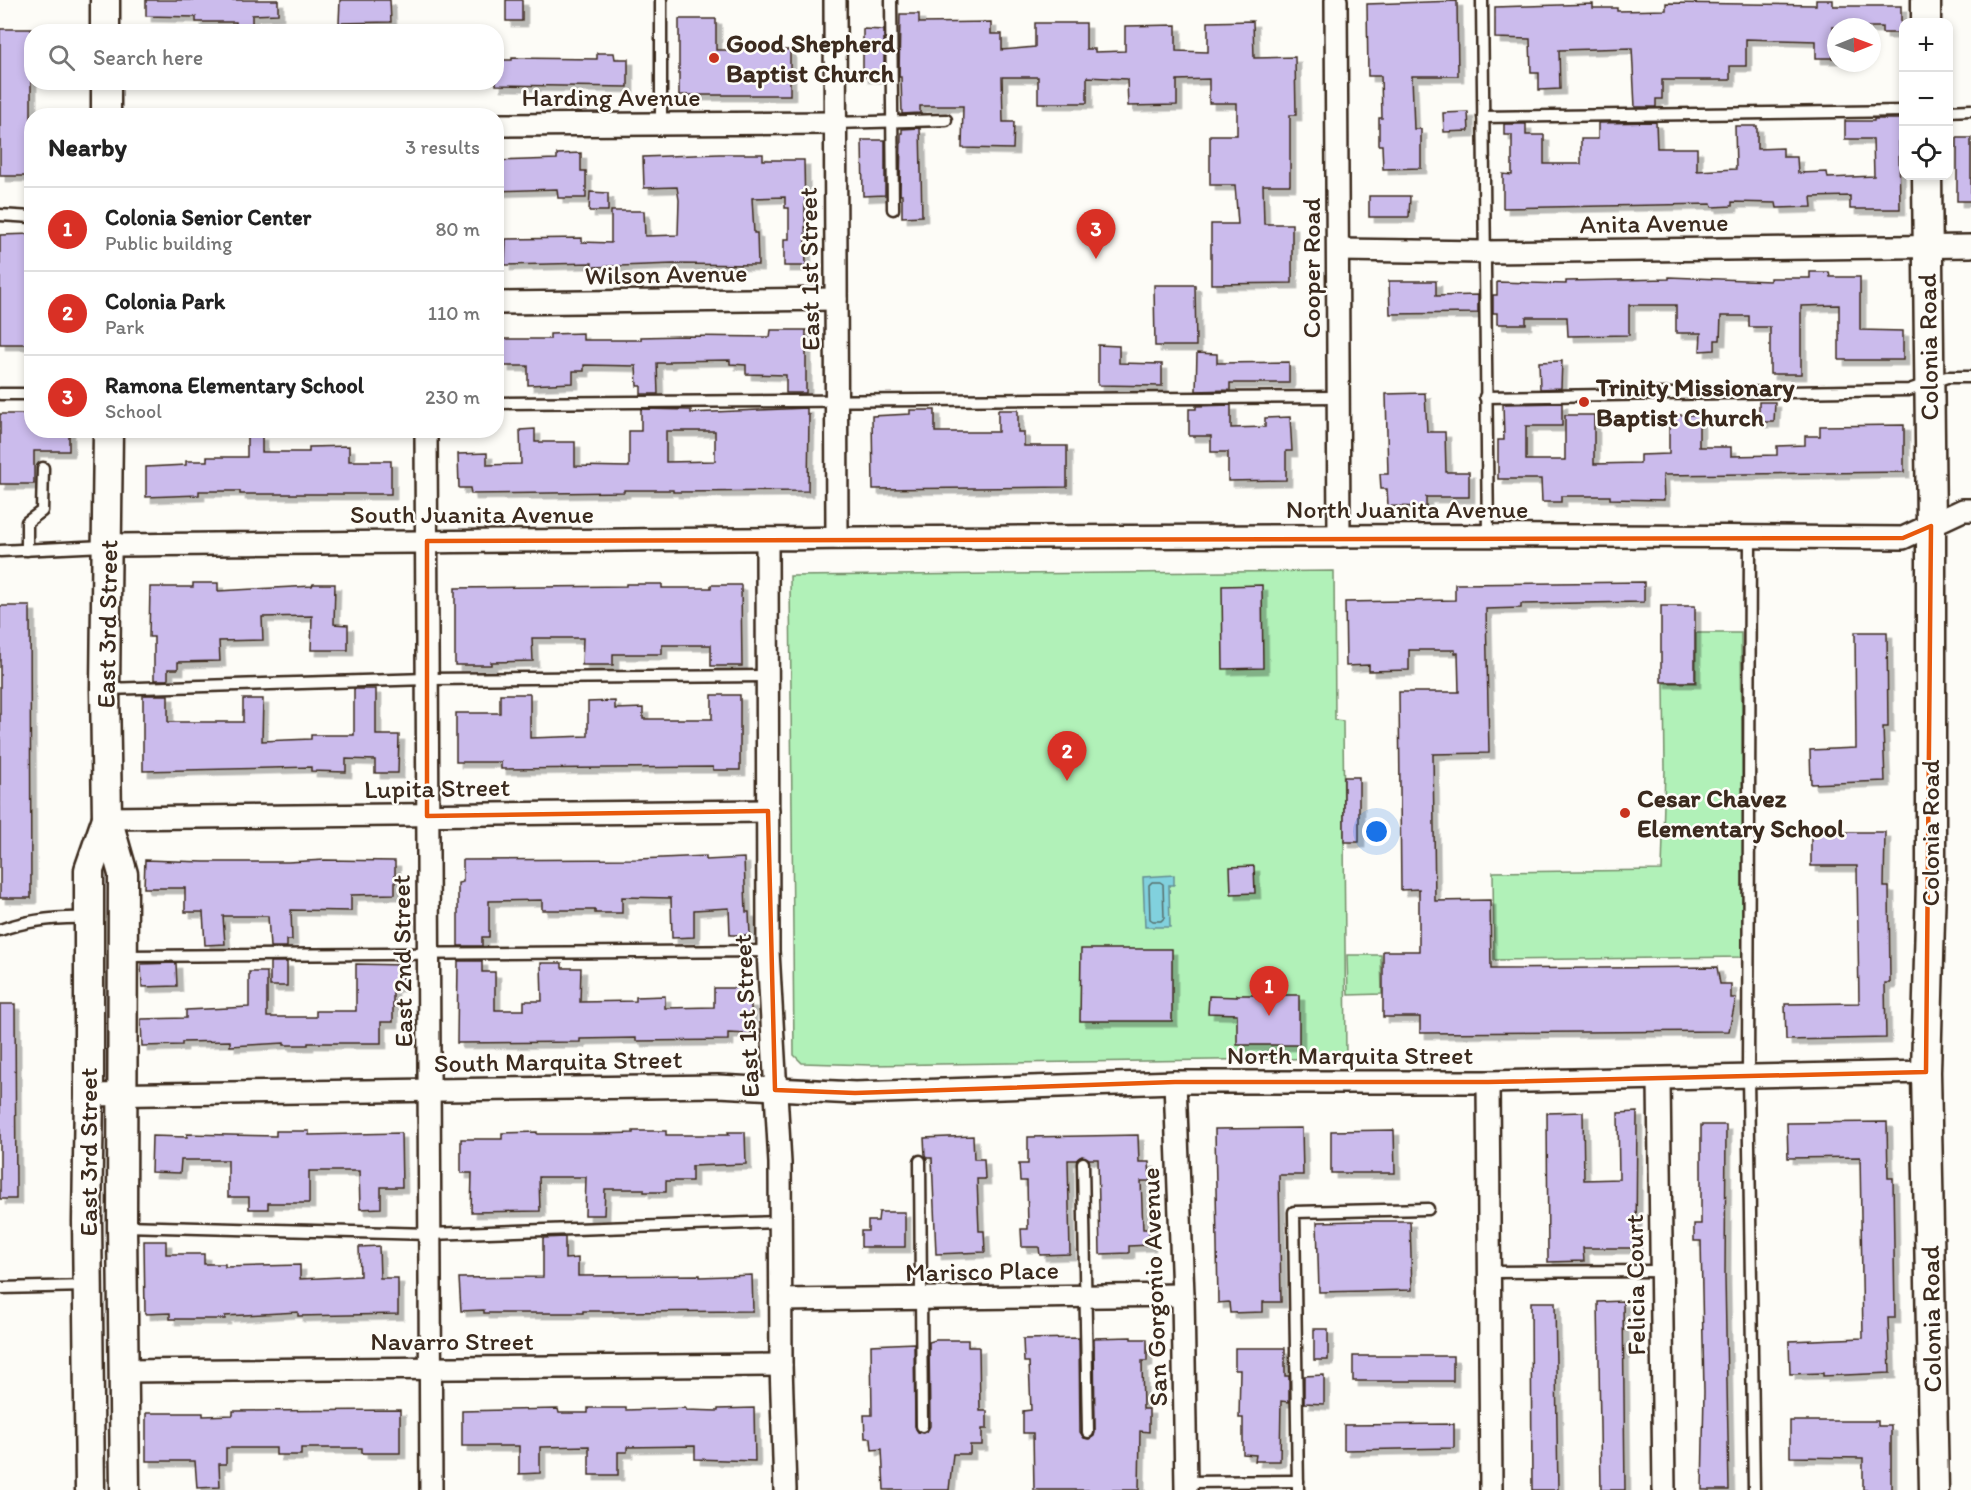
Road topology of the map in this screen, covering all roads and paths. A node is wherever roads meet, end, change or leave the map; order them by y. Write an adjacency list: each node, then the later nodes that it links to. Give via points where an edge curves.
1 (105, 0): 9 (street)
2 (662, 0): 19 (lane)
3 (835, 0): 18 (street, East 1st Street)
4 (891, 0): 17 (lane)
5 (1336, 0): 27 (street, Cooper Road)
6 (1482, 0): 15 (lane)
7 (1926, 0): 8 (street)
8 (1926, 18)
9 (105, 24)
10 (106, 90): 11 (street)
11 (106, 108)
12 (1971, 110): 14 (lane)
13 (1899, 111): 15 (lane)
14 (1953, 111)
15 (1483, 117): 28 (lane)
16 (946, 120): 17 (lane)
17 (893, 121): 18 (lane); 22 (lane)
18 (834, 123): 19 (street, Harding Avenue); 29 (street, East 1st Street)
19 (661, 124): 20 (street, Harding Avenue)
20 (504, 125)
21 (1927, 180): 25 (street, Colonia Road)
22 (894, 209)
23 (0, 215): 24 (lane)
24 (24, 216)
25 (1927, 246): 26 (street, Anita Avenue); 28 (street, Anita Avenue); 32 (street, Colonia Road)
26 (1971, 246)
27 (1339, 250): 28 (street, Anita Avenue); 35 (street, Cooper Road)
28 (1485, 252): 36 (lane)
29 (836, 299): 30 (street, Wilson Avenue); 37 (street, East 1st Street)
30 (504, 303)
31 (1971, 377): 32 (lane, via 1947,377)
32 (1929, 384): 36 (lane, via 1909,390); 43 (street, Colonia Road)
33 (0, 394): 34 (lane)
34 (24, 394)
35 (1339, 397): 37 (lane); 45 (street, Cooper Road)
36 (1485, 397): 44 (lane)
37 (837, 401): 38 (lane); 47 (street, East 1st Street)
38 (504, 403)
39 (108, 438): 50 (street, East 3rd Street)
40 (426, 438): 49 (street, East 2nd Street)
41 (43, 468): 51 (lane, via 42,510 27,522)
42 (1971, 510): 43 (street, North Juanita Avenue)
43 (1931, 526): 46 (street, North Juanita Avenue, via 1904,538); 64 (street, Colonia Road, via 1931,881)
44 (1488, 536): 45 (street, North Juanita Avenue); 46 (street, North Juanita Avenue)
45 (1339, 537): 47 (street, North Juanita Avenue)
46 (1750, 537): 65 (lane)
47 (837, 538): 48 (street, South Juanita Avenue)
48 (767, 540): 49 (street, South Juanita Avenue); 53 (street, East 1st Street)
49 (427, 541): 50 (street, South Juanita Avenue); 54 (street, East 2nd Street)
50 (107, 545): 51 (lane); 55 (street, East 3rd Street)
51 (27, 550): 52 (lane)
52 (0, 551)
53 (766, 676): 54 (lane); 56 (street, East 1st Street)
54 (426, 679): 55 (lane); 57 (street, East 2nd Street)
55 (105, 689): 58 (street, East 3rd Street)
56 (768, 811): 57 (street, Lupita Street); 61 (street, East 1st Street)
57 (427, 816): 58 (street, Lupita Street); 62 (street, East 2nd Street)
58 (107, 818): 59 (street, East 3rd Street, via 89,870); 63 (street, East 3rd Street, via 123,874)
59 (89, 918): 60 (lane, via 18,924); 72 (street, East 3rd Street)
60 (0, 930)
61 (768, 951): 62 (lane); 70 (street, East 1st Street)
62 (428, 952): 63 (lane); 69 (street, East 2nd Street)
63 (122, 956): 71 (street, East 3rd Street)
64 (1926, 1072): 65 (street, North Marquita Street); 102 (street, Colonia Road)
65 (1748, 1076): 66 (street, North Marquita Street); 101 (lane)
66 (1659, 1079): 68 (street, North Marquita Street); 79 (street, Felicia Court)
67 (1175, 1082): 68 (street, North Marquita Street); 70 (street, North Marquita Street, via 855,1093); 84 (street, San Gorgonio Avenue)
68 (1488, 1082): 80 (street)
69 (430, 1089): 70 (street, South Marquita Street, via 718,1086); 71 (street, South Marquita Street); 78 (street, East 2nd Street)
70 (775, 1090): 76 (street, East 1st Street)
71 (123, 1094): 72 (street, South Marquita Street); 77 (street, East 3rd Street)
72 (89, 1095): 81 (street, East 3rd Street)
73 (920, 1161): 86 (lane)
74 (1083, 1163): 85 (lane)
75 (1428, 1209): 94 (lane, via 1294,1212)
76 (780, 1222): 78 (lane); 87 (street, East 1st Street)
77 (122, 1226): 78 (lane); 82 (street, East 3rd Street)
78 (430, 1234): 89 (street, East 2nd Street)
79 (1662, 1271): 80 (lane); 100 (street, Felicia Court)
80 (1488, 1272): 99 (street)
81 (88, 1286): 82 (street); 83 (lane); 95 (street, East 3rd Street)
82 (123, 1286): 90 (street, East 3rd Street)
83 (0, 1288)
84 (1183, 1295): 85 (street, Marisco Place); 93 (street, San Gorgonio Avenue)
85 (1085, 1296): 86 (street, Marisco Place); 92 (lane)
86 (922, 1299): 87 (street, Marisco Place); 91 (lane)
87 (781, 1300): 88 (street, East 1st Street)
88 (781, 1365): 89 (street, Navarro Street); 98 (street, East 1st Street)
89 (431, 1368): 90 (street, Navarro Street); 97 (street, East 2nd Street)
90 (123, 1371): 96 (street, East 3rd Street)
91 (922, 1426)
92 (1088, 1432)
93 (1186, 1486): 94 (lane)
94 (1298, 1486)
95 (90, 1490)
96 (125, 1490)
97 (431, 1490)
98 (785, 1490)
99 (1491, 1490)
100 (1664, 1490)
101 (1754, 1490)
102 (1934, 1490)

